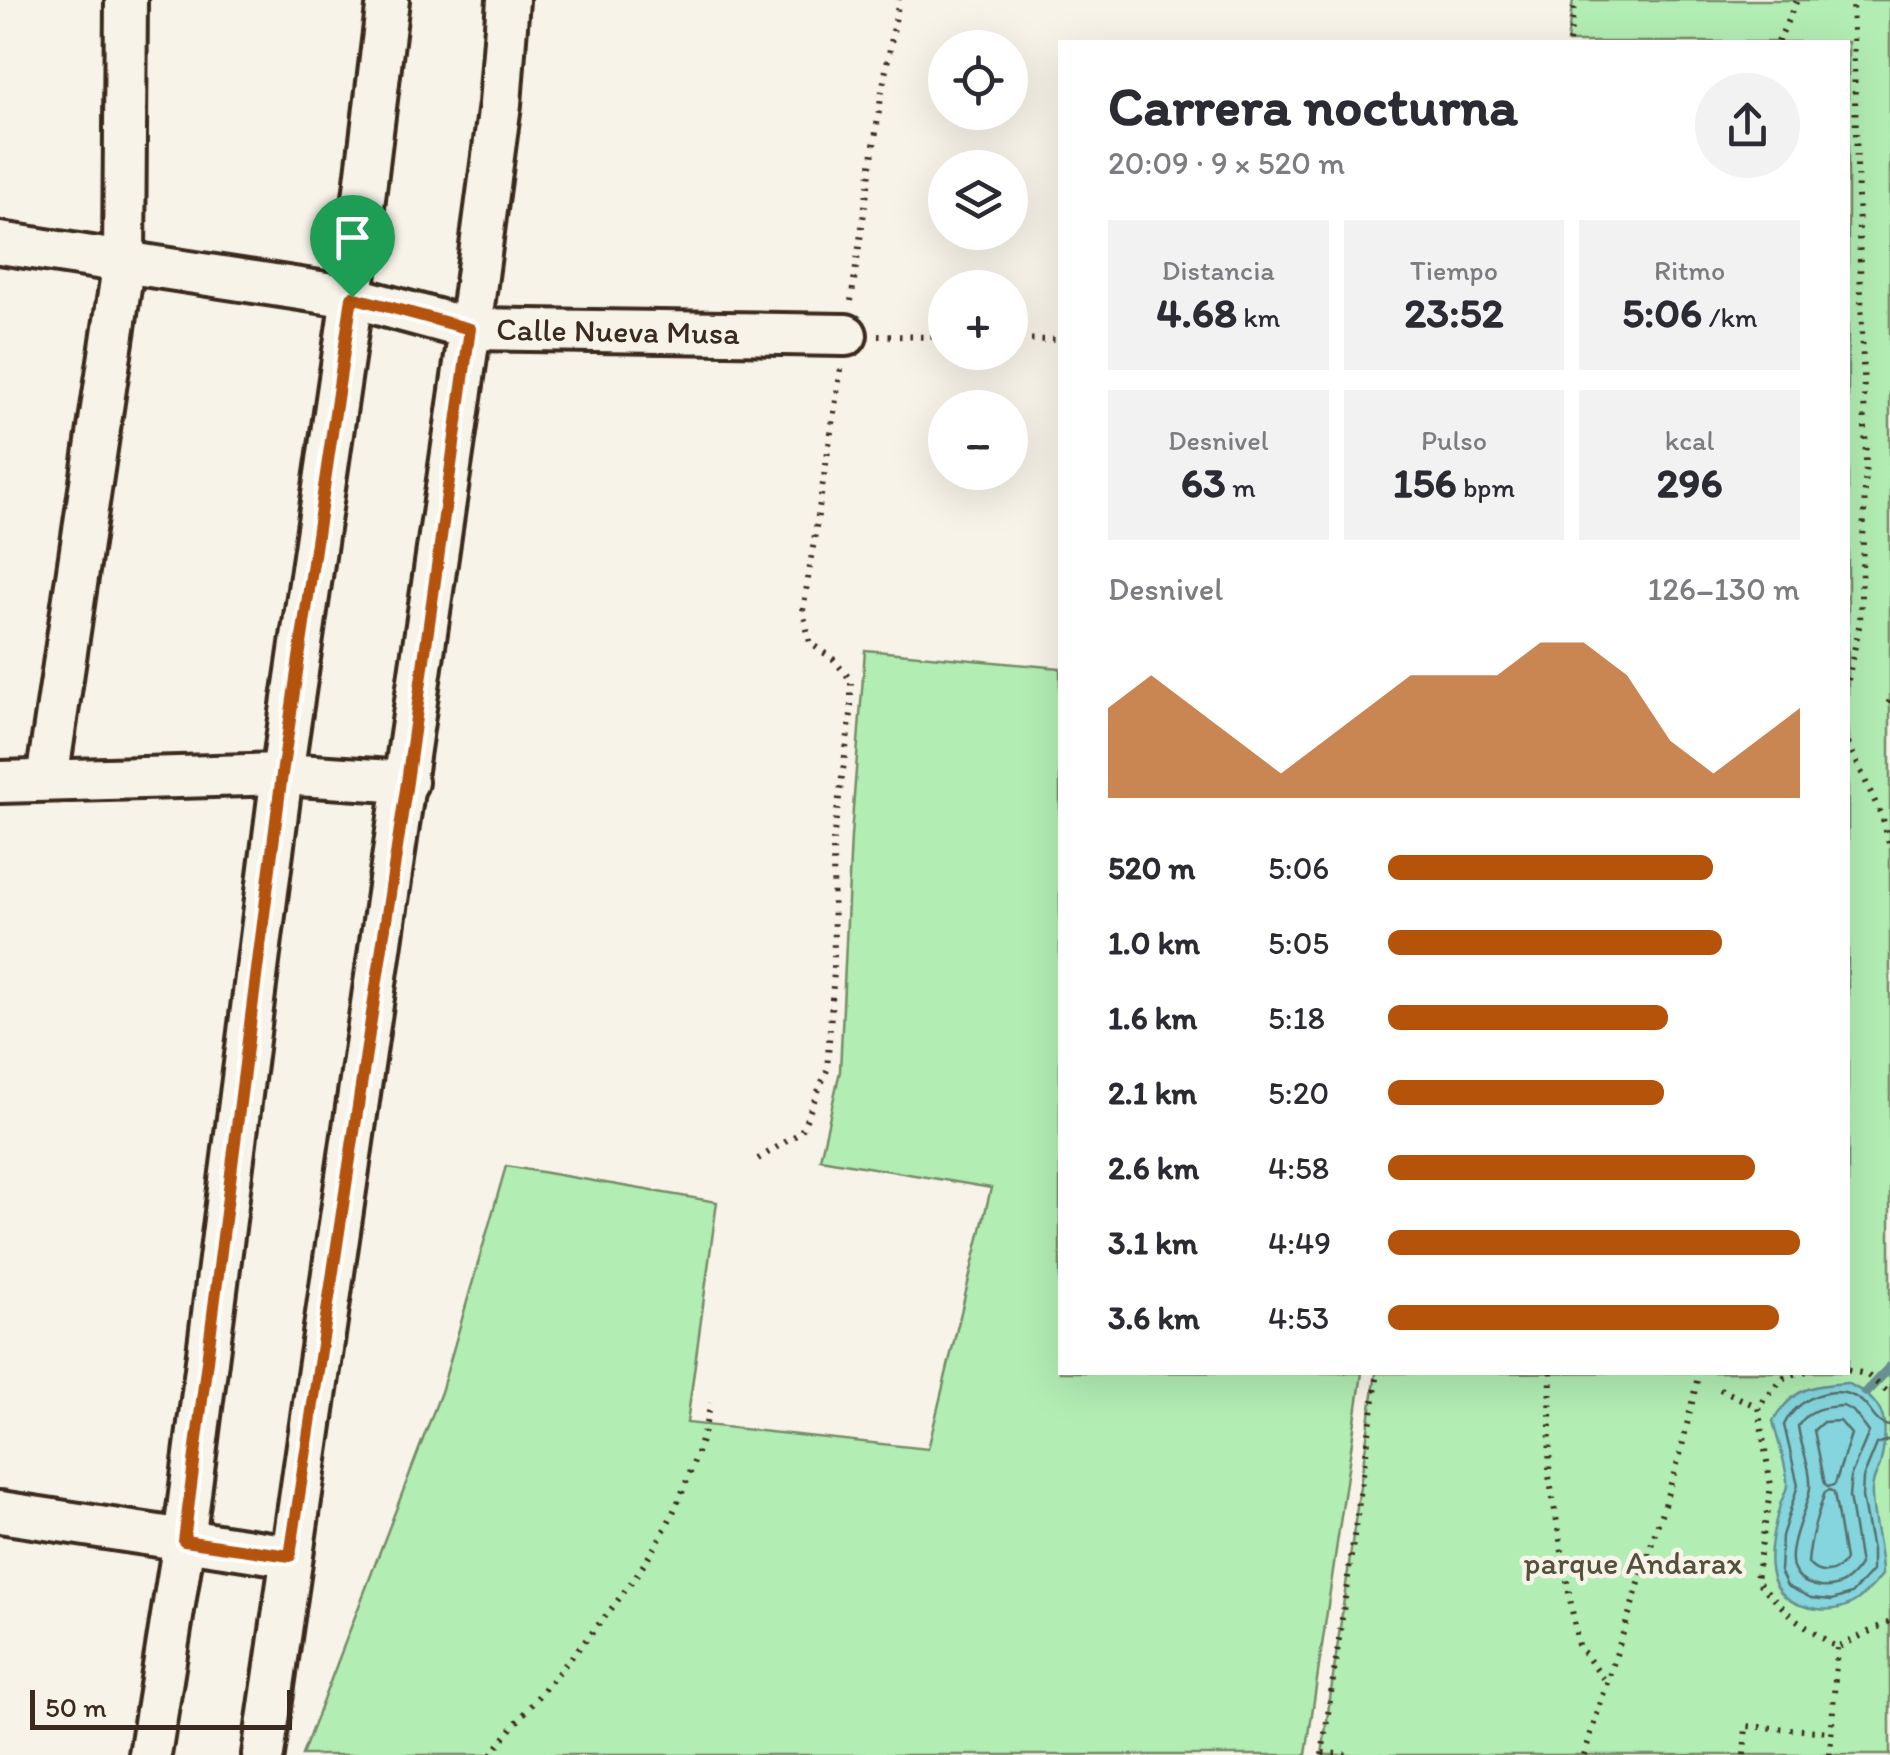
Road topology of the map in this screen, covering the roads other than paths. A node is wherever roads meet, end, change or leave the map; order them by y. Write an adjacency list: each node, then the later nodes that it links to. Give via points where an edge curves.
1 (126, 0): 5 (street)
2 (388, 0): 6 (street)
3 (508, 0): 7 (street)
4 (0, 243): 5 (street, Calle Nueva Musa)
5 (124, 260): 6 (street, Calle Nueva Musa); 10 (street)
6 (352, 297): 7 (street, Calle Nueva Musa); 9 (street)
7 (470, 329): 8 (street, Calle Nueva Musa); 12 (street)
8 (846, 335)
9 (282, 774): 10 (street); 12 (street); 14 (street)
10 (47, 780): 11 (street)
11 (0, 782)
12 (407, 782): 15 (street)
13 (0, 1512): 14 (street)
14 (184, 1541): 15 (street); 16 (street)
15 (290, 1556): 17 (street)
16 (150, 1755)
17 (264, 1755)

